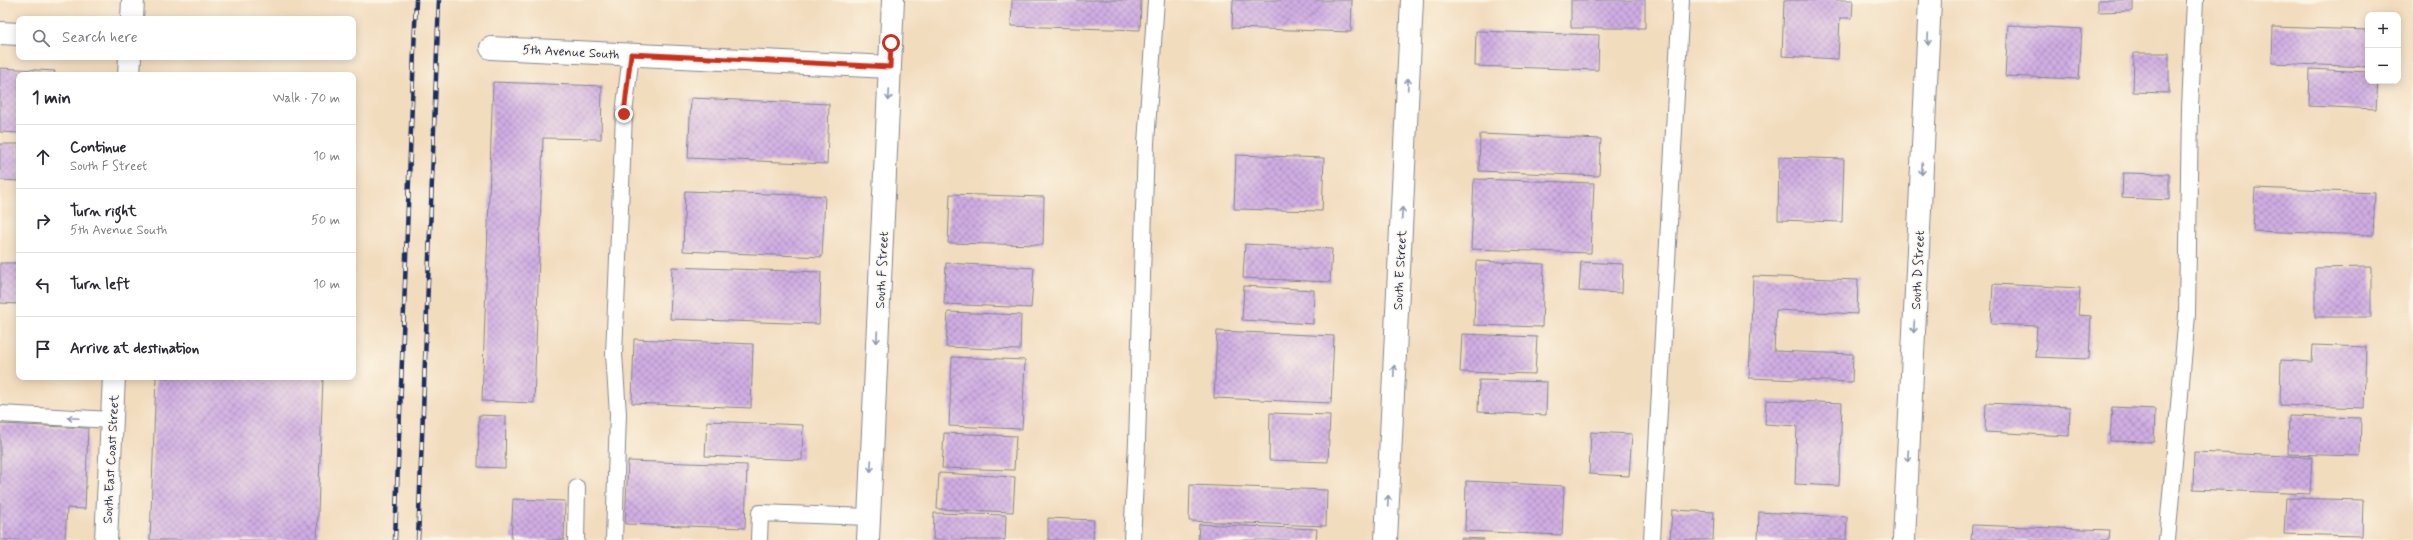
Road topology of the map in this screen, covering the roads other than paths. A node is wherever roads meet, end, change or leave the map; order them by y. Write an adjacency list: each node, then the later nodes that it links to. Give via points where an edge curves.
1 (133, 0): 8 (street)
2 (893, 0): 14 (street, South F Street)
3 (1156, 0): 26 (lane, via 1146,143)
4 (1412, 0): 27 (street, South E Street, one-way to 4)
5 (1681, 0): 28 (lane)
6 (1930, 0): 29 (street, South D Street, one-way to 29)
7 (2195, 0): 30 (lane, via 2189,116 2187,315)
8 (132, 16)
9 (0, 33): 10 (street)
10 (16, 34)
11 (491, 48): 12 (street, 5th Avenue South)
12 (631, 54): 14 (street, 5th Avenue South); 23 (lane, via 624,114 614,354 618,414)
13 (130, 60): 15 (street)
14 (890, 67): 20 (street, South F Street, one-way to 20)
15 (129, 72)
16 (114, 380): 18 (street, South East Coast Street)
17 (0, 414): 18 (lane, one-way to 17)
18 (112, 420): 21 (street, South East Coast Street)
19 (577, 488): 22 (lane)
20 (869, 517): 24 (lane, via 760,513); 25 (street, South F Street)
21 (106, 540)
22 (576, 540)
23 (614, 540)
24 (759, 540)
25 (868, 540)
26 (1132, 540)
27 (1386, 540)
28 (1652, 540)
29 (1904, 540)
30 (2167, 540)

